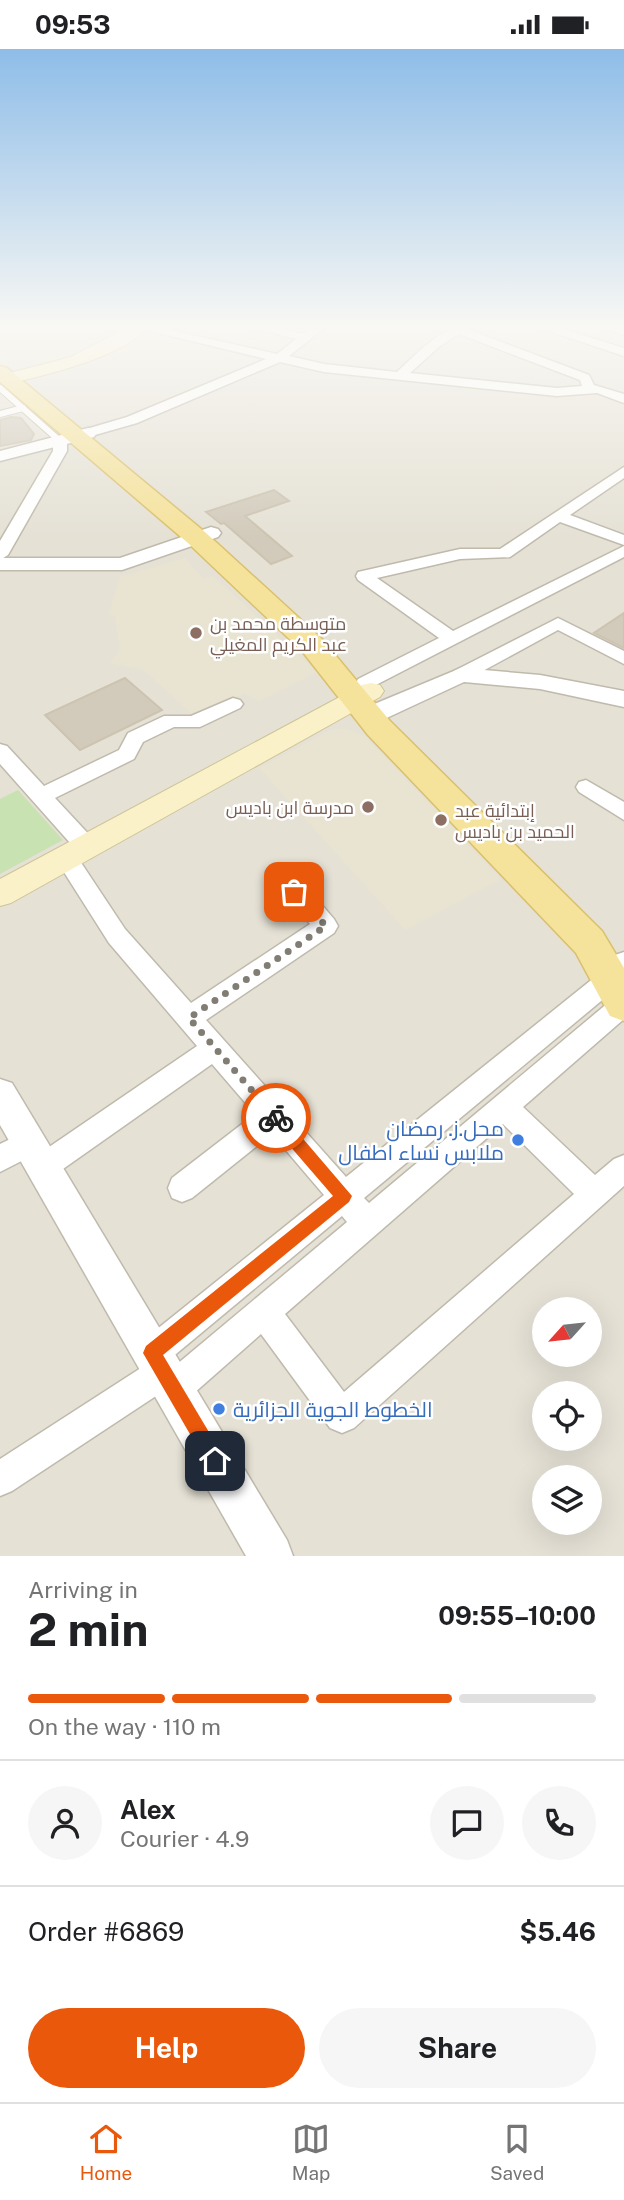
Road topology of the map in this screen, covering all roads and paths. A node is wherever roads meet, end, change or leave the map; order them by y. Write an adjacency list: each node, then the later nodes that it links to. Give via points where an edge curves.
1 (18, 396): 4 (lane)
2 (32, 396): 6 (main road)
3 (188, 396): 6 (street)
4 (23, 408): 5 (lane); 6 (lane)
5 (0, 414)
6 (74, 437): 7 (street); 10 (main road); 13 (street, via 60,451)
7 (0, 456)
8 (624, 471): 9 (street)
9 (558, 516): 11 (street); 15 (street, via 504,554 460,554 364,576)
10 (204, 536): 14 (street, via 122,564); 19 (main road)
11 (624, 540)
12 (624, 551): 15 (street)
13 (0, 555)
14 (0, 564)
15 (452, 639): 19 (street)
16 (624, 657): 17 (street, via 558,623)
17 (461, 675): 18 (street); 19 (street)
18 (577, 691): 20 (street); 22 (street)
19 (369, 699): 27 (main road); 30 (main road)
20 (624, 699)
21 (233, 704): 25 (street, via 193,723 171,720 135,739 127,754)
22 (624, 712)
23 (0, 751): 25 (street)
24 (586, 787): 26 (street)
25 (41, 796): 27 (street)
26 (624, 812)
27 (76, 852): 29 (main road); 31 (street, via 117,936)
28 (294, 892): 31 (street, via 326,926)
29 (0, 894)
30 (621, 979): 34 (street); 40 (street)
31 (189, 1018): 32 (street)
32 (215, 1048): 35 (street); 36 (street)
33 (0, 1094): 36 (street)
34 (505, 1108): 39 (street); 41 (street)
35 (274, 1116): 38 (street); 40 (street)
36 (24, 1157): 43 (street)
37 (624, 1168): 39 (street)
38 (182, 1188)
39 (594, 1194): 42 (street, via 342,1416)
40 (344, 1196): 41 (street); 43 (street)
41 (368, 1224): 42 (street)
42 (264, 1312): 43 (street)
43 (163, 1371): 44 (street); 45 (street)
44 (0, 1479)
45 (271, 1556)

